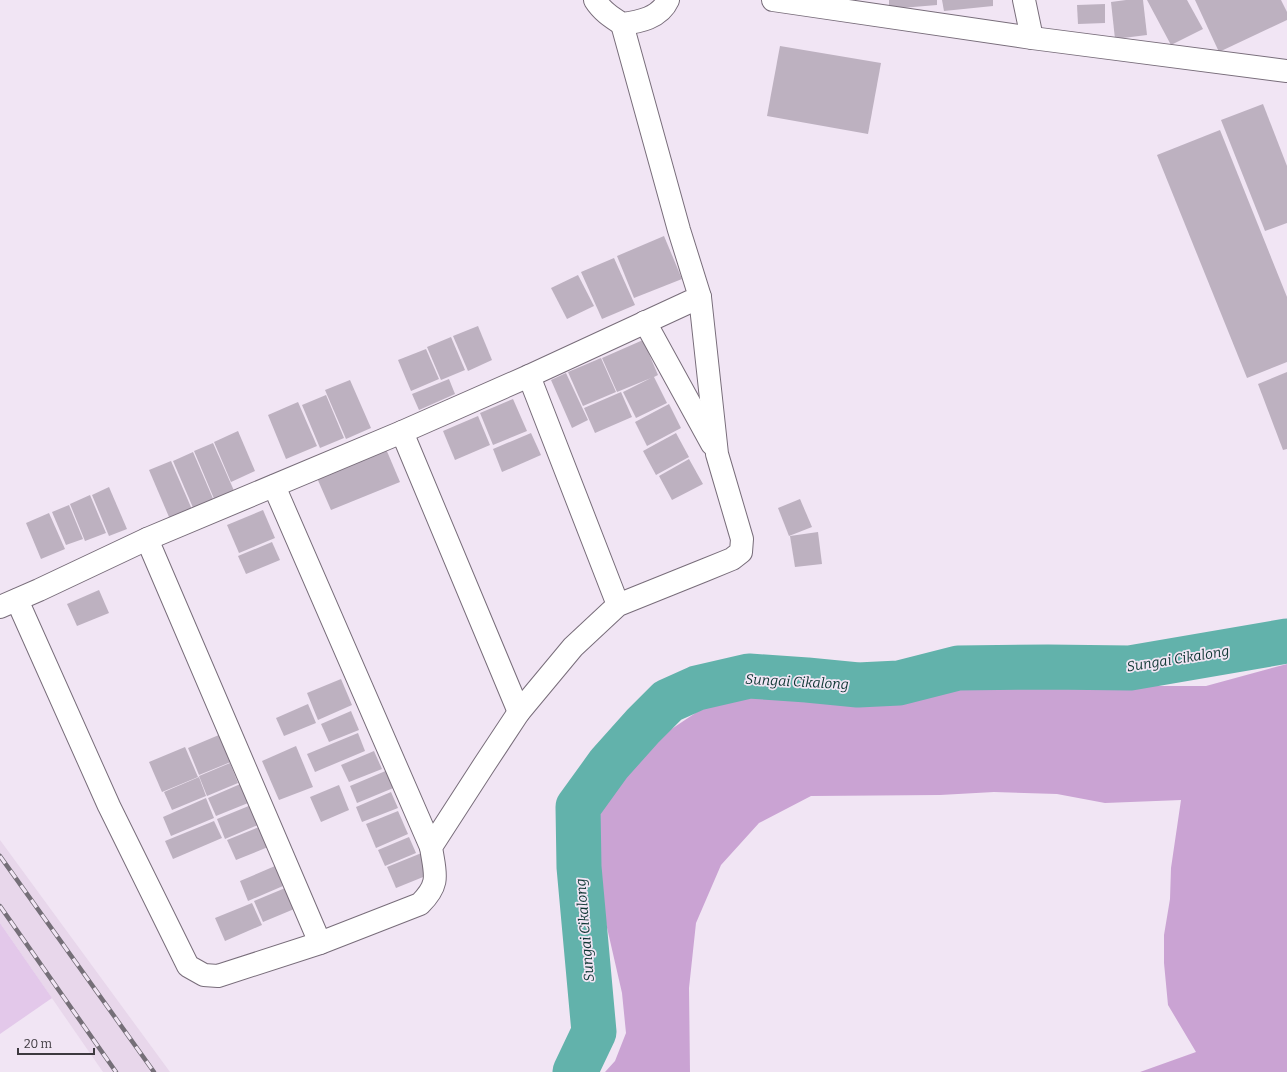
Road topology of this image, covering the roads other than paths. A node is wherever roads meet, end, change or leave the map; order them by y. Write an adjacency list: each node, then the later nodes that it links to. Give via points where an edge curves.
1 (595, 0): 5 (street, via 608,15)
2 (668, 0): 5 (street, via 658,13 646,19)
3 (773, 0): 6 (street)
4 (1024, 0): 6 (street)
5 (622, 24): 8 (street)
6 (1032, 38): 7 (street)
7 (1287, 71)
8 (700, 297): 9 (street); 12 (street)
9 (645, 322): 10 (street); 12 (street)
10 (530, 376): 11 (street); 16 (street)
11 (402, 432): 13 (street); 17 (street)
12 (717, 454): 16 (street, via 742,539 741,552 712,568)
13 (274, 486): 14 (street); 18 (street)
14 (148, 539): 15 (street); 19 (street)
15 (9, 603): 19 (street, via 188,966 204,975 218,976)
16 (618, 605): 17 (street, via 573,647)
17 (519, 712): 18 (street)
18 (432, 847): 19 (street, via 436,878 431,894 420,904)
19 (320, 943)

